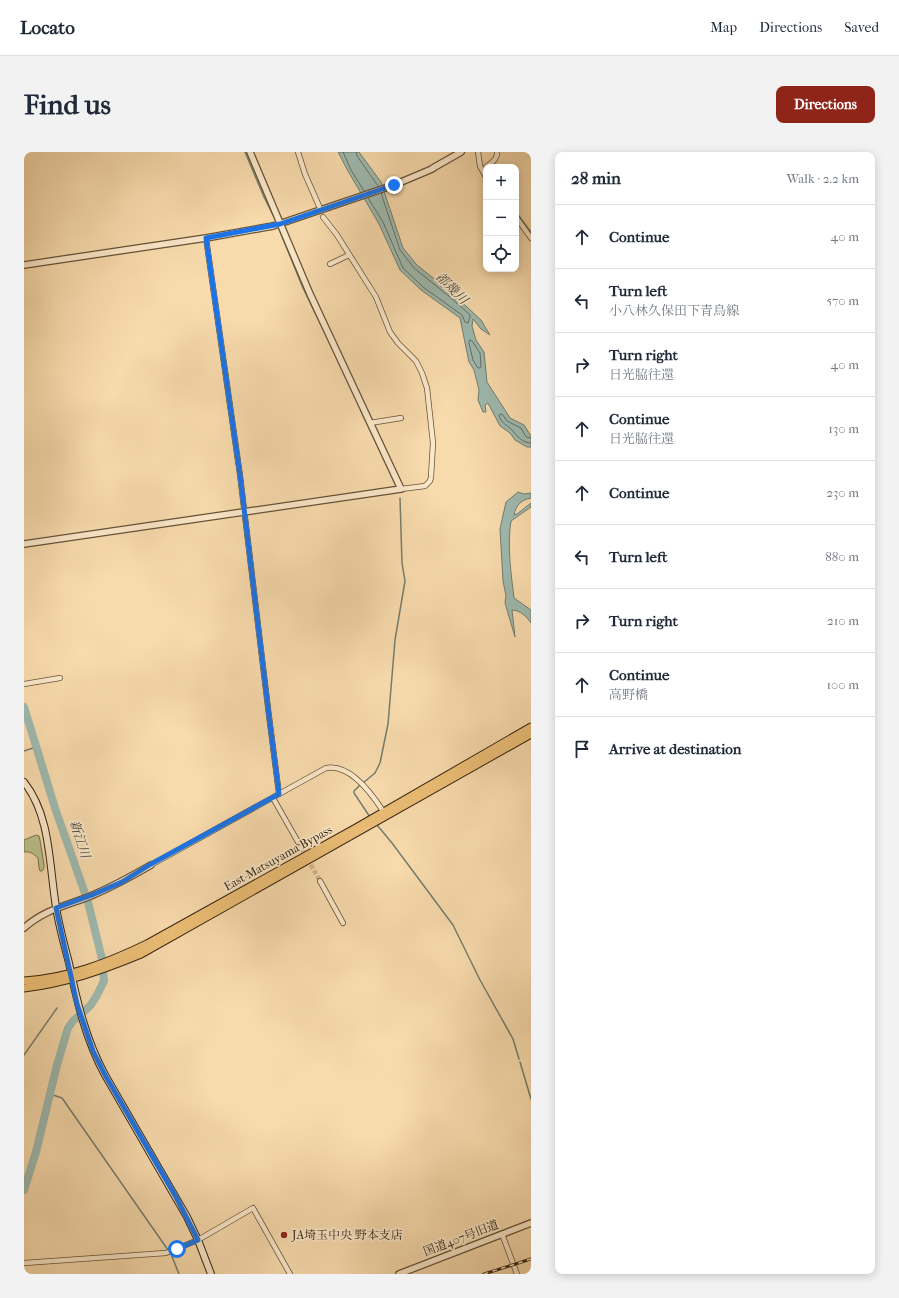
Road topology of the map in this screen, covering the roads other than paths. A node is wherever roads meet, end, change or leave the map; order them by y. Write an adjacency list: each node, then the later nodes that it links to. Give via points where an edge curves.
1 (250, 152): 11 (street)
2 (298, 152): 8 (street)
3 (461, 152): 11 (street, via 394,185)
4 (478, 152): 7 (street)
5 (497, 152): 6 (street, via 498,156)
6 (489, 164)
7 (482, 172)
8 (319, 206)
9 (323, 217): 14 (street)
10 (519, 221): 13 (street)
11 (280, 224): 12 (street); 18 (street)
12 (206, 238): 16 (street); 20 (street, via 240,468)
13 (531, 238)
14 (349, 255): 15 (street); 19 (street, via 376,297 392,336 416,361 427,388 433,442 430,481 426,486)
15 (330, 264)
16 (24, 266)
17 (401, 418): 18 (street)
18 (370, 423): 19 (street)
19 (400, 489): 20 (street)
20 (244, 512): 21 (street); 28 (street)
21 (24, 544)
22 (60, 678): 23 (street)
23 (24, 684)
24 (531, 727): 26 (highway, East-Matsuyama Bypass)
25 (531, 734): 26 (highway, East-Matsuyama Bypass)
26 (488, 755): 30 (highway, East-Matsuyama Bypass); 37 (highway, East-Matsuyama Bypass, via 141,954)
27 (24, 782): 34 (main road, via 33,795 42,817)
28 (279, 794): 29 (street); 30 (street, via 332,767 344,770 356,779)
29 (273, 798): 31 (street); 32 (street)
30 (383, 811): 37 (highway, East-Matsuyama Bypass)
31 (298, 842)
32 (151, 864): 34 (street, via 122,882)
33 (320, 881): 35 (street)
34 (56, 908): 36 (street, via 42,914); 38 (main road)
35 (343, 923)
36 (24, 928)
37 (111, 963): 38 (highway, East-Matsuyama Bypass)
38 (71, 976): 39 (highway, East-Matsuyama Bypass); 40 (highway, East-Matsuyama Bypass, via 44,985); 43 (main road, via 78,1007 97,1060)
39 (24, 981)
40 (24, 988)
41 (531, 1223): 42 (street, 国道407号旧道)
42 (502, 1234): 47 (street, 国道407号旧道); 48 (street)
43 (198, 1240): 44 (street, via 172,1252 155,1255); 45 (main road); 46 (street, via 253,1208)
44 (24, 1263)
45 (211, 1274)
46 (290, 1274)
47 (399, 1274)
48 (517, 1274)

